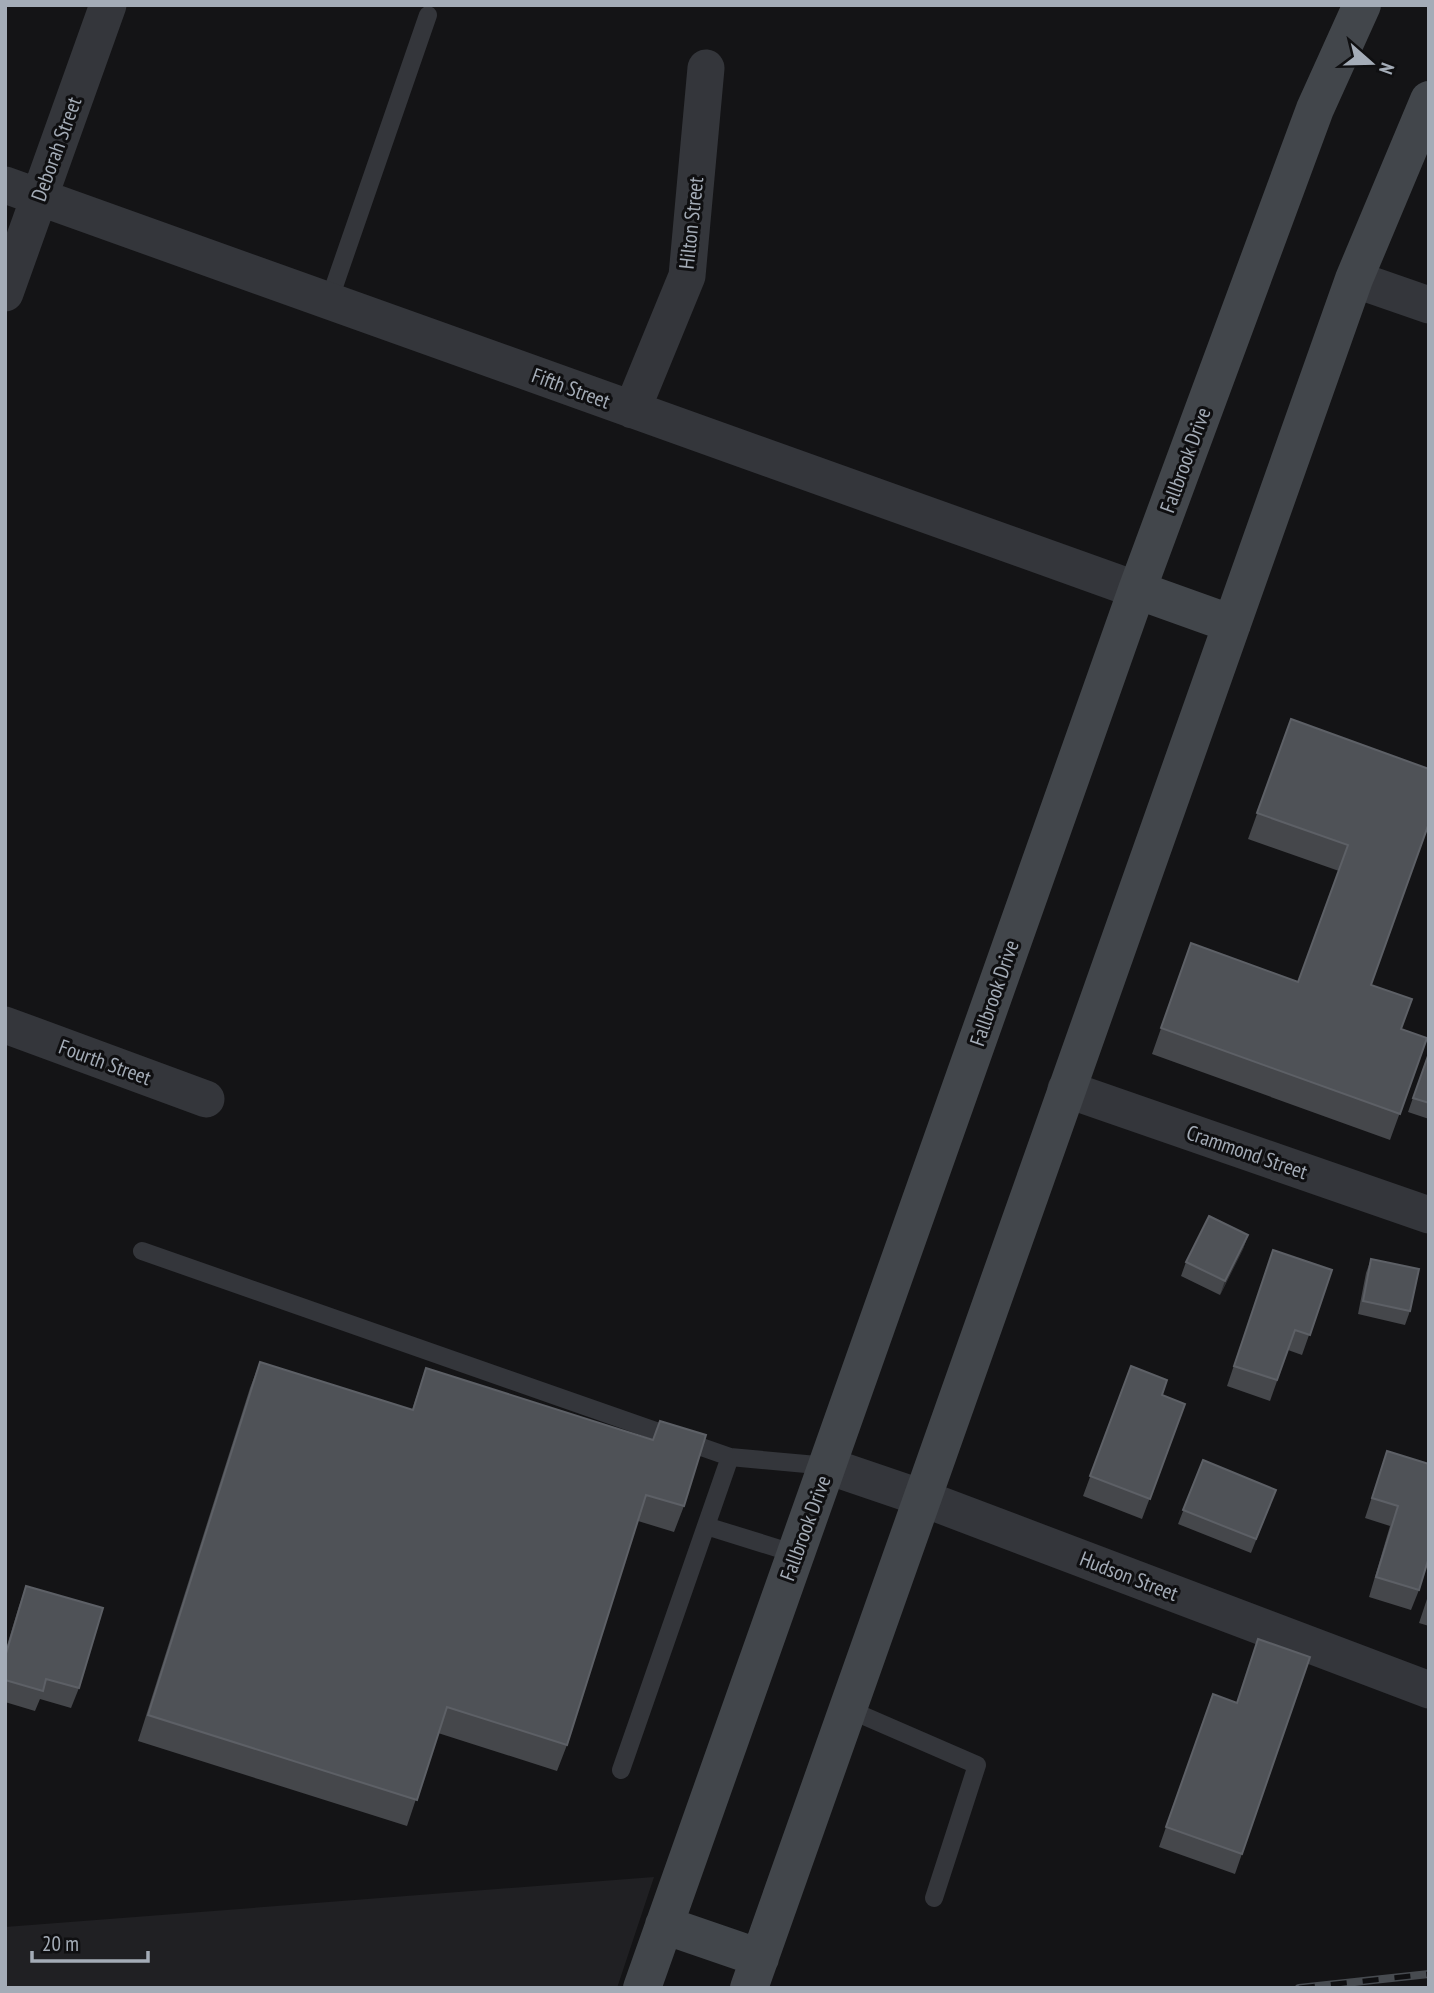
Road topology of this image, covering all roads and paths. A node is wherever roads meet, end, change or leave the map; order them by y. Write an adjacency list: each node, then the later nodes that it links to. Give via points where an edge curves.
1 (107, 5): 6 (street, Deborah Street)
2 (1362, 5): 12 (main road, Fallbrook Drive, via 1315,109)
3 (428, 15): 9 (lane)
4 (706, 68): 11 (street, Hilton Street, via 687,275)
5 (1429, 100): 7 (main road)
6 (22, 191): 8 (street, Deborah Street); 9 (street, Fifth Street)
7 (1354, 279): 10 (street); 13 (main road)
8 (5, 293)
9 (329, 301): 11 (street, Fifth Street)
10 (1429, 305)
11 (632, 410): 12 (street, Fifth Street)
12 (1137, 590): 13 (main road); 20 (main road, Fallbrook Drive)
13 (1231, 624): 15 (main road)
14 (5, 1025): 16 (street, Fourth Street)
15 (1066, 1089): 17 (street, Crammond Street); 21 (main road)
16 (206, 1099)
17 (1429, 1215)
18 (142, 1251): 19 (lane)
19 (730, 1457): 20 (lane); 22 (lane)
20 (828, 1466): 21 (street, Hudson Street); 23 (main road, Fallbrook Drive)
21 (922, 1498): 24 (street, Hudson Street); 25 (main road)
22 (706, 1526): 23 (lane); 26 (lane)
23 (796, 1554): 28 (main road, Fallbrook Drive)
24 (1429, 1690)
25 (848, 1709): 27 (lane, via 977,1766); 29 (main road)
26 (621, 1770)
27 (934, 1898)
28 (664, 1925): 29 (main road); 30 (main road, Fallbrook Drive)
29 (754, 1973)
30 (642, 1988)

